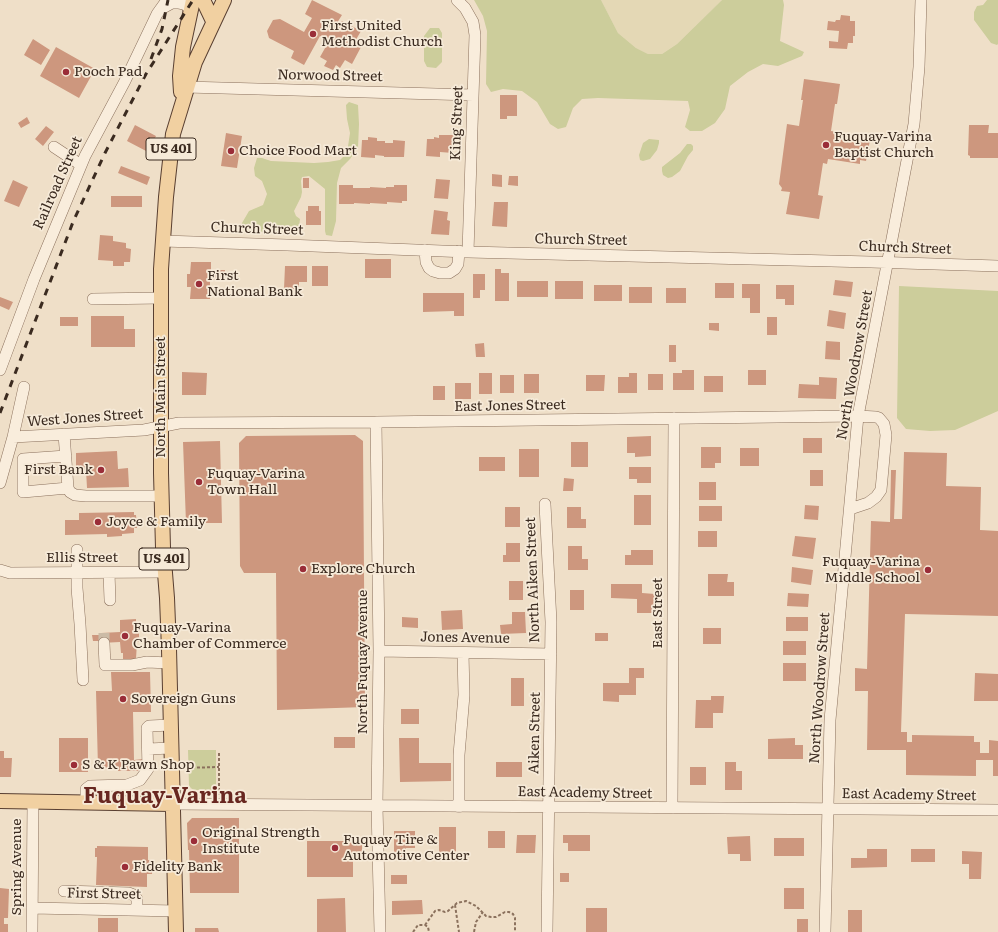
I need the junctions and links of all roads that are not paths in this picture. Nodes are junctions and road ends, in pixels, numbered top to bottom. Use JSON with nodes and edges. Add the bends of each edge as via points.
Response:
{"nodes":[{"id":1,"x":167,"y":0,"type":"edge"},
{"id":2,"x":203,"y":0,"type":"edge"},
{"id":3,"x":224,"y":0,"type":"edge"},
{"id":4,"x":457,"y":0,"type":"edge"},
{"id":5,"x":921,"y":0,"type":"edge"},
{"id":6,"x":191,"y":9,"type":"edge"},
{"id":7,"x":157,"y":14,"type":"junction"},
{"id":8,"x":213,"y":22,"type":"junction"},
{"id":9,"x":186,"y":87,"type":"junction"},
{"id":10,"x":473,"y":95,"type":"junction"},
{"id":11,"x":182,"y":102,"type":"junction"},
{"id":12,"x":54,"y":147,"type":"dead end"},
{"id":13,"x":81,"y":165,"type":"junction"},
{"id":14,"x":162,"y":242,"type":"junction"},
{"id":15,"x":425,"y":250,"type":"junction"},
{"id":16,"x":464,"y":252,"type":"junction"},
{"id":17,"x":888,"y":262,"type":"junction"},
{"id":18,"x":998,"y":266,"type":"edge"},
{"id":19,"x":161,"y":298,"type":"junction"},
{"id":20,"x":93,"y":299,"type":"dead end"},
{"id":21,"x":0,"y":370,"type":"edge"},
{"id":22,"x":24,"y":388,"type":"dead end"},
{"id":23,"x":858,"y":416,"type":"junction"},
{"id":24,"x":674,"y":418,"type":"junction"},
{"id":25,"x":376,"y":422,"type":"junction"},
{"id":26,"x":162,"y":426,"type":"junction"},
{"id":27,"x":64,"y":434,"type":"junction"},
{"id":28,"x":13,"y":437,"type":"junction"},
{"id":29,"x":66,"y":456,"type":"junction"},
{"id":30,"x":0,"y":483,"type":"edge"},
{"id":31,"x":68,"y":488,"type":"junction"},
{"id":32,"x":162,"y":496,"type":"junction"},
{"id":33,"x":545,"y":504,"type":"dead end"},
{"id":34,"x":850,"y":508,"type":"junction"},
{"id":35,"x":77,"y":550,"type":"dead end"},
{"id":36,"x":0,"y":570,"type":"edge"},
{"id":37,"x":165,"y":572,"type":"junction"},
{"id":38,"x":77,"y":573,"type":"junction"},
{"id":39,"x":109,"y":573,"type":"junction"},
{"id":40,"x":110,"y":600,"type":"dead end"},
{"id":41,"x":104,"y":643,"type":"tunnel mouth"},
{"id":42,"x":379,"y":651,"type":"junction"},
{"id":43,"x":463,"y":653,"type":"junction"},
{"id":44,"x":550,"y":654,"type":"junction"},
{"id":45,"x":169,"y":663,"type":"junction"},
{"id":46,"x":83,"y":680,"type":"dead end"},
{"id":47,"x":171,"y":725,"type":"junction"},
{"id":48,"x":171,"y":748,"type":"junction"},
{"id":49,"x":148,"y":749,"type":"junction"},
{"id":50,"x":0,"y":801,"type":"edge"},
{"id":51,"x":33,"y":802,"type":"junction"},
{"id":52,"x":86,"y":802,"type":"junction"},
{"id":53,"x":172,"y":804,"type":"junction"},
{"id":54,"x":377,"y":806,"type":"junction"},
{"id":55,"x":459,"y":806,"type":"junction"},
{"id":56,"x":549,"y":807,"type":"junction"},
{"id":57,"x":672,"y":808,"type":"junction"},
{"id":58,"x":827,"y":809,"type":"junction"},
{"id":59,"x":998,"y":810,"type":"edge"},
{"id":60,"x":64,"y":891,"type":"dead end"},
{"id":61,"x":32,"y":908,"type":"junction"},
{"id":62,"x":137,"y":910,"type":"junction"},
{"id":63,"x":176,"y":911,"type":"junction"},
{"id":64,"x":32,"y":932,"type":"edge"},
{"id":65,"x":176,"y":932,"type":"edge"},
{"id":66,"x":380,"y":932,"type":"edge"},
{"id":67,"x":547,"y":932,"type":"edge"},
{"id":68,"x":825,"y":932,"type":"edge"}],
"edges":[{"from":1,"to":7,"type":"street","name":"Railroad Street"},
{"from":2,"to":8,"type":"main road"},
{"from":3,"to":8,"type":"main road","name":"North Main Street","number":"US 401"},
{"from":4,"to":10,"type":"street","name":"King Street","via":[[473,22]]},
{"from":5,"to":17,"type":"street","name":"North Woodrow Street","via":[[914,124]]},
{"from":6,"to":7,"type":"street","via":[[184,4],[172,3]]},
{"from":6,"to":8,"type":"main road","via":[[192,24],[197,26]]},
{"from":6,"to":11,"type":"main road","via":[[180,76]]},
{"from":7,"to":13,"type":"street","name":"Railroad Street"},
{"from":8,"to":9,"type":"main road","name":"North Main Street","number":"US 401"},
{"from":9,"to":10,"type":"street","name":"Norwood Street"},
{"from":9,"to":11,"type":"main road","name":"North Main Street","number":"US 401"},
{"from":10,"to":16,"type":"street","name":"King Street"},
{"from":11,"to":14,"type":"main road","name":"North Main Street","number":"US 401","via":[[173,134]]},
{"from":12,"to":13,"type":"street"},
{"from":13,"to":21,"type":"street","name":"Railroad Street","via":[[34,278]]},
{"from":14,"to":15,"type":"street","name":"Church Street"},
{"from":14,"to":19,"type":"main road","name":"North Main Street","number":"US 401"},
{"from":15,"to":16,"type":"street","name":"Church Street"},
{"from":15,"to":16,"type":"street","name":"King Street","via":[[428,268],[440,273],[449,273],[455,269]]},
{"from":16,"to":17,"type":"street","name":"Church Street"},
{"from":17,"to":18,"type":"street","name":"Church Street"},
{"from":17,"to":23,"type":"street","name":"North Woodrow Street"},
{"from":19,"to":20,"type":"street"},
{"from":19,"to":26,"type":"main road","name":"North Main Street","number":"US 401"},
{"from":22,"to":28,"type":"street","name":"West Jones Street"},
{"from":23,"to":24,"type":"street","name":"East Jones Street"},
{"from":23,"to":34,"type":"street","name":"North Woodrow Street"},
{"from":23,"to":34,"type":"street","name":"East Jones Street","via":[[876,417],[884,424],[886,435],[883,476],[881,490],[876,497],[868,503]]},
{"from":24,"to":25,"type":"street","name":"East Jones Street"},
{"from":24,"to":57,"type":"street","name":"East Street"},
{"from":25,"to":26,"type":"street","name":"East Jones Street","via":[[178,423]]},
{"from":25,"to":42,"type":"street","name":"North Fuquay Avenue"},
{"from":26,"to":27,"type":"street","name":"West Jones Street","via":[[144,430]]},
{"from":26,"to":32,"type":"main road","name":"North Main Street","number":"US 401"},
{"from":27,"to":28,"type":"street","name":"West Jones Street"},
{"from":27,"to":29,"type":"street"},
{"from":28,"to":30,"type":"street"},
{"from":29,"to":31,"type":"street"},
{"from":29,"to":31,"type":"street","via":[[23,459],[23,492]]},
{"from":31,"to":32,"type":"street","via":[[75,495],[86,496]]},
{"from":32,"to":37,"type":"main road","name":"North Main Street","number":"US 401"},
{"from":33,"to":44,"type":"street","name":"North Aiken Street","via":[[551,622]]},
{"from":34,"to":58,"type":"street","name":"North Woodrow Street","via":[[830,720]]},
{"from":35,"to":38,"type":"street"},
{"from":36,"to":38,"type":"street","name":"Ellis Street","via":[[10,573]]},
{"from":37,"to":39,"type":"street","name":"Ellis Street"},
{"from":37,"to":45,"type":"main road","name":"North Main Street","number":"US 401"},
{"from":38,"to":39,"type":"street","name":"Ellis Street"},
{"from":38,"to":46,"type":"street"},
{"from":39,"to":40,"type":"street"},
{"from":41,"to":45,"type":"street","via":[[105,665]]},
{"from":42,"to":43,"type":"street","name":"Jones Avenue"},
{"from":42,"to":54,"type":"street","name":"North Fuquay Avenue"},
{"from":43,"to":44,"type":"street","name":"Jones Avenue"},
{"from":43,"to":55,"type":"street","via":[[464,695],[458,755]]},
{"from":44,"to":56,"type":"street","name":"Aiken Street"},
{"from":45,"to":47,"type":"main road","name":"North Main Street","number":"US 401"},
{"from":47,"to":48,"type":"main road","name":"North Main Street","number":"US 401"},
{"from":47,"to":49,"type":"street","via":[[147,728]]},
{"from":48,"to":49,"type":"street"},
{"from":48,"to":53,"type":"main road","name":"North Main Street","number":"US 401"},
{"from":49,"to":52,"type":"street","via":[[148,769],[140,780],[127,785],[90,786],[86,789]]},
{"from":50,"to":51,"type":"main road"},
{"from":51,"to":52,"type":"main road"},
{"from":51,"to":61,"type":"street","name":"Spring Avenue"},
{"from":52,"to":53,"type":"main road"},
{"from":53,"to":54,"type":"street","name":"East Academy Street"},
{"from":53,"to":63,"type":"main road","number":"US 401"},
{"from":54,"to":55,"type":"street","name":"East Academy Street"},
{"from":54,"to":66,"type":"street","name":"North Fuquay Avenue"},
{"from":55,"to":56,"type":"street","name":"East Academy Street"},
{"from":56,"to":57,"type":"street","name":"East Academy Street"},
{"from":56,"to":67,"type":"street","name":"Aiken Street"},
{"from":57,"to":58,"type":"street","name":"East Academy Street"},
{"from":58,"to":59,"type":"street","name":"East Academy Street"},
{"from":58,"to":68,"type":"street","name":"North Woodrow Street"},
{"from":60,"to":62,"type":"street","via":[[129,893],[137,899]]},
{"from":61,"to":62,"type":"street","name":"First Street"},
{"from":61,"to":64,"type":"street","name":"Spring Avenue"},
{"from":62,"to":63,"type":"street","name":"First Street"},
{"from":63,"to":65,"type":"main road","number":"US 401"}]}
